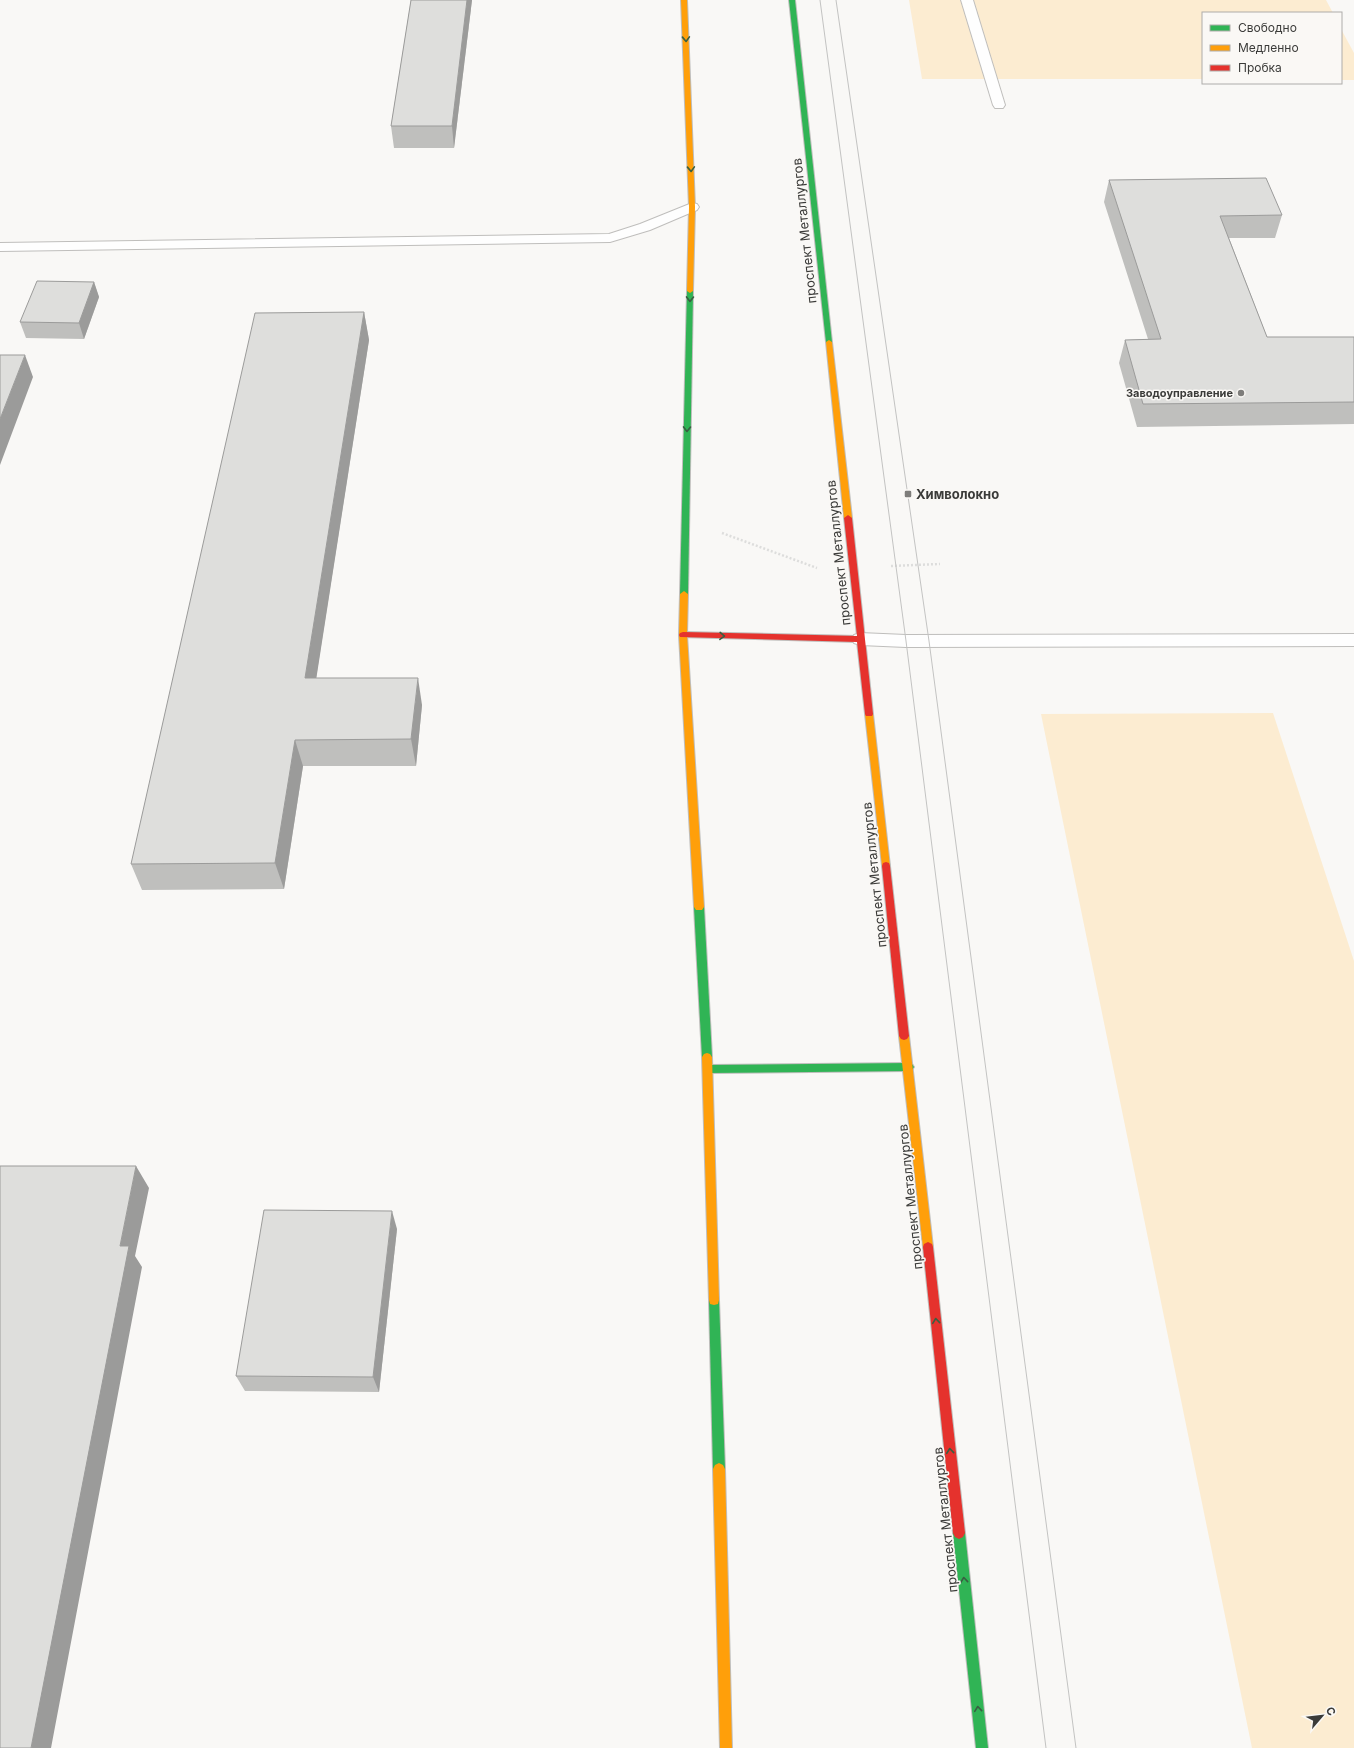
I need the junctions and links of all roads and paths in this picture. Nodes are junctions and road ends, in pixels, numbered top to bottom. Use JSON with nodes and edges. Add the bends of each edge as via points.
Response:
{"nodes":[{"id":1,"x":684,"y":0,"type":"edge"},
{"id":2,"x":792,"y":0,"type":"edge"},
{"id":3,"x":967,"y":0,"type":"edge"},
{"id":4,"x":999,"y":105,"type":"dead end"},
{"id":5,"x":692,"y":207,"type":"junction"},
{"id":6,"x":0,"y":247,"type":"edge"},
{"id":7,"x":721,"y":533,"type":"dead end"},
{"id":8,"x":940,"y":564,"type":"dead end"},
{"id":9,"x":886,"y":566,"type":"dead end"},
{"id":10,"x":817,"y":568,"type":"dead end"},
{"id":11,"x":683,"y":635,"type":"junction"},
{"id":12,"x":860,"y":639,"type":"junction"},
{"id":13,"x":1354,"y":640,"type":"edge"},
{"id":14,"x":909,"y":1067,"type":"junction"},
{"id":15,"x":708,"y":1069,"type":"junction"},
{"id":16,"x":726,"y":1748,"type":"edge"},
{"id":17,"x":982,"y":1748,"type":"edge"}],
"edges":[{"from":1,"to":5,"type":"street","one_way":true},
{"from":2,"to":12,"type":"street","name":"проспект Металлургов"},
{"from":3,"to":4,"type":"lane"},
{"from":5,"to":6,"type":"lane","via":[[645,227],[610,238]]},
{"from":5,"to":11,"type":"street","one_way":true},
{"from":7,"to":10,"type":"path"},
{"from":8,"to":9,"type":"path"},
{"from":11,"to":12,"type":"street","one_way":true},
{"from":11,"to":15,"type":"street"},
{"from":12,"to":13,"type":"lane"},
{"from":12,"to":14,"type":"street","name":"проспект Металлургов"},
{"from":14,"to":15,"type":"street"},
{"from":17,"to":14,"type":"street","name":"проспект Металлургов","one_way":true},
{"from":15,"to":16,"type":"street"}]}
